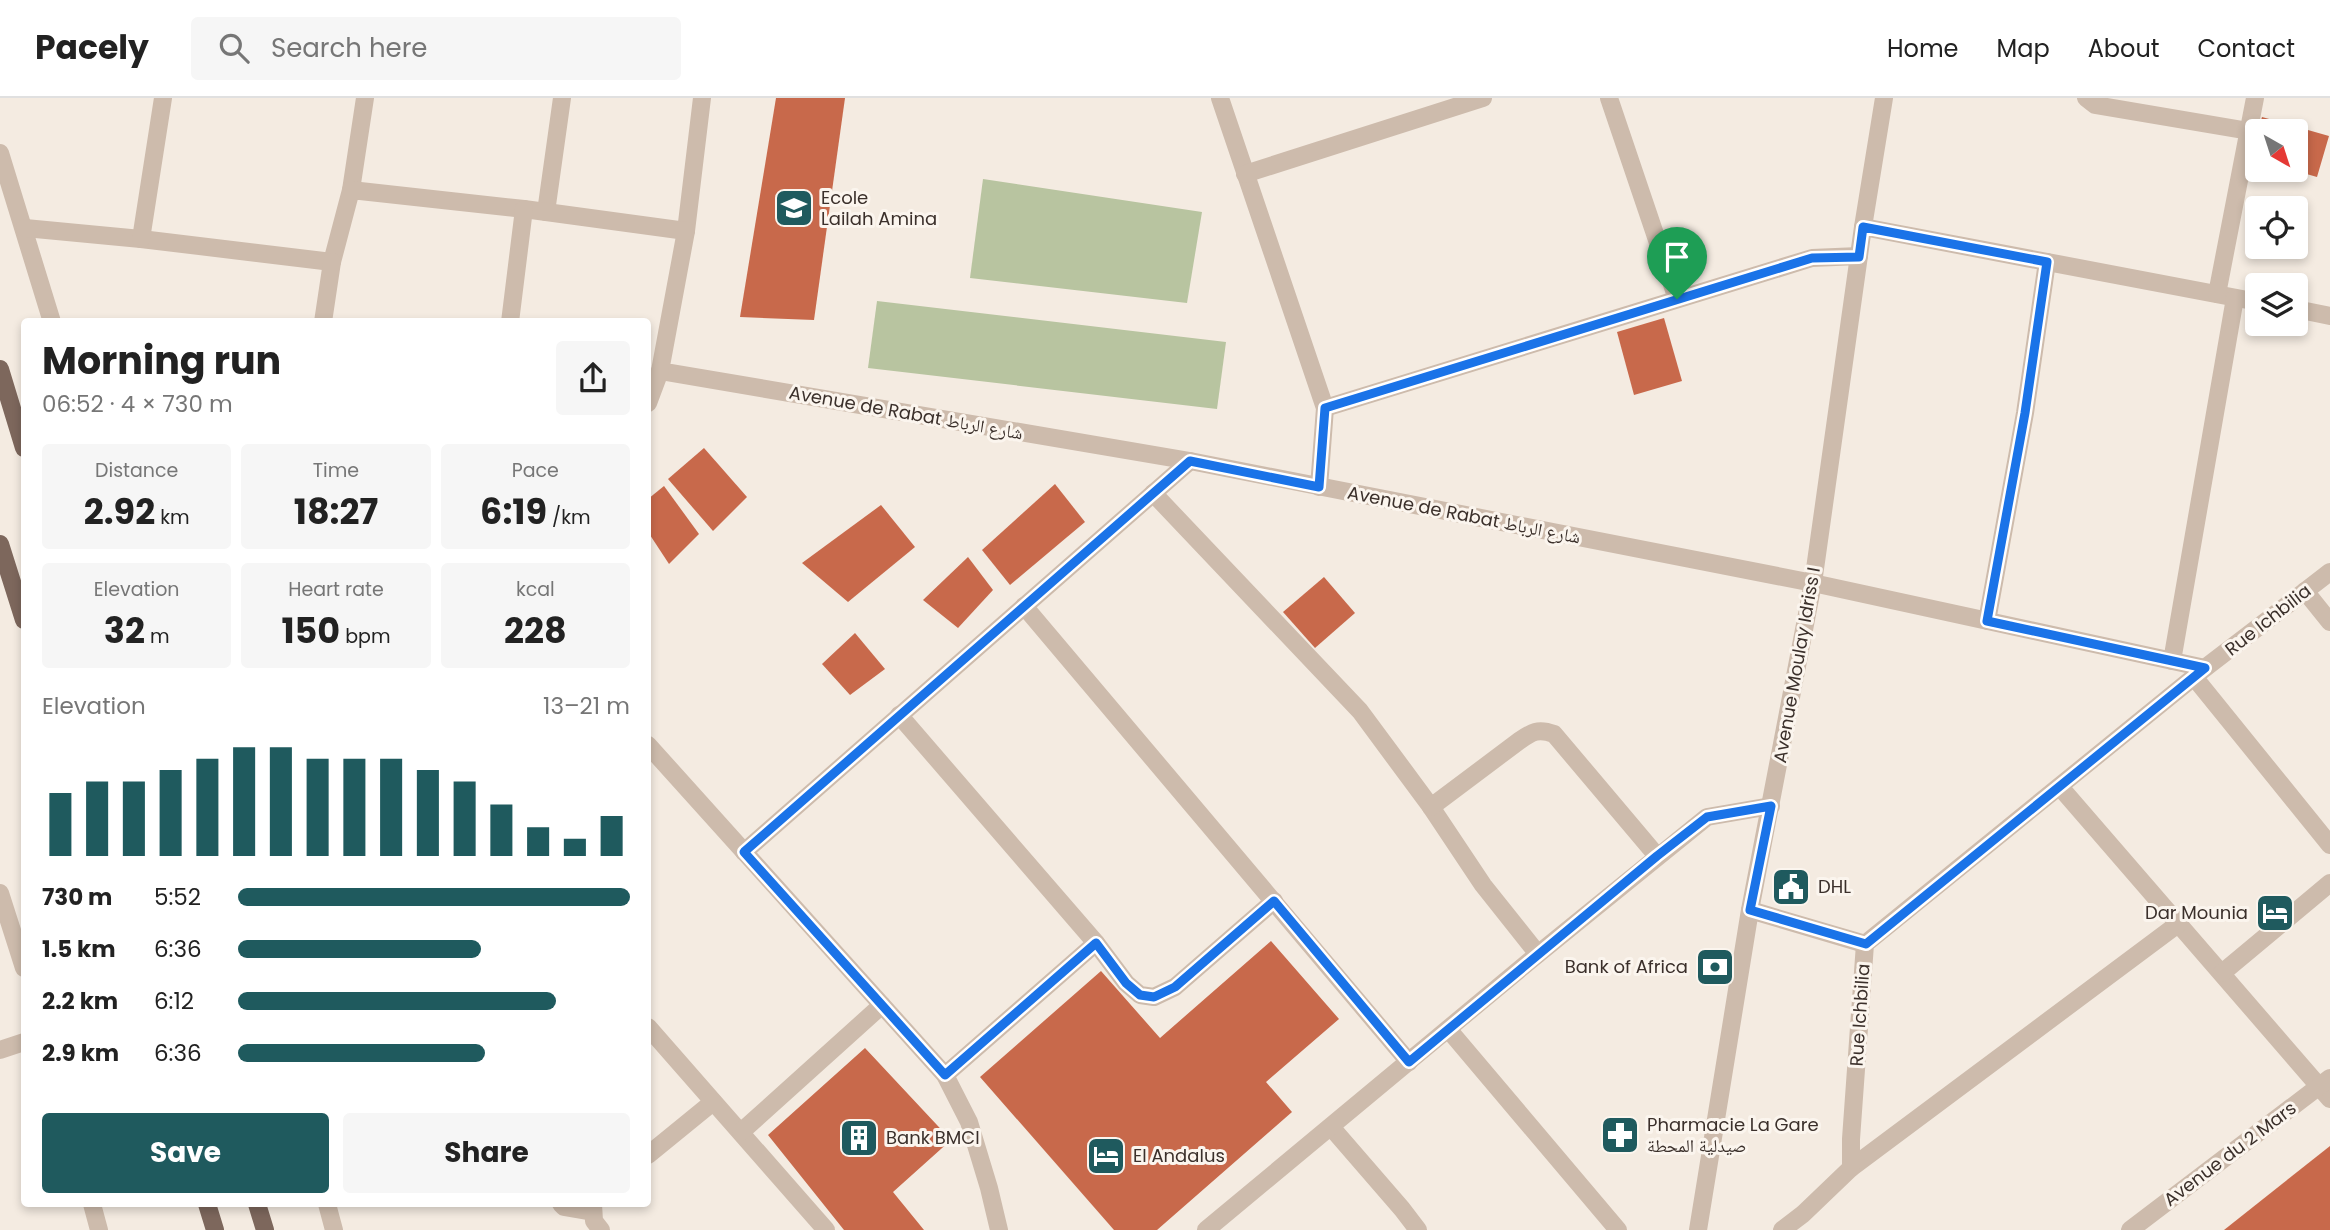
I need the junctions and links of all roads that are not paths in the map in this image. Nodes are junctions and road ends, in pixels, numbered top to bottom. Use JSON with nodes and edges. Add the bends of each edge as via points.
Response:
{"nodes":[{"id":1,"x":163,"y":98,"type":"edge"},
{"id":2,"x":365,"y":98,"type":"edge"},
{"id":3,"x":562,"y":98,"type":"edge"},
{"id":4,"x":702,"y":98,"type":"edge"},
{"id":5,"x":1220,"y":98,"type":"edge"},
{"id":6,"x":1483,"y":98,"type":"edge"},
{"id":7,"x":1609,"y":98,"type":"edge"},
{"id":8,"x":1884,"y":98,"type":"edge"},
{"id":9,"x":2086,"y":98,"type":"edge"},
{"id":10,"x":2255,"y":98,"type":"edge"},
{"id":11,"x":2251,"y":119,"type":"edge"},
{"id":12,"x":2245,"y":130,"type":"edge"},
{"id":13,"x":2245,"y":151,"type":"edge"},
{"id":14,"x":0,"y":153,"type":"edge"},
{"id":15,"x":1245,"y":174,"type":"junction"},
{"id":16,"x":351,"y":190,"type":"junction"},
{"id":17,"x":524,"y":209,"type":"junction"},
{"id":18,"x":547,"y":212,"type":"junction"},
{"id":19,"x":1863,"y":227,"type":"junction"},
{"id":20,"x":25,"y":228,"type":"junction"},
{"id":21,"x":686,"y":231,"type":"junction"},
{"id":22,"x":141,"y":239,"type":"junction"},
{"id":23,"x":1859,"y":257,"type":"junction"},
{"id":24,"x":332,"y":262,"type":"junction"},
{"id":25,"x":2047,"y":262,"type":"junction"},
{"id":26,"x":2217,"y":294,"type":"junction"},
{"id":27,"x":2235,"y":298,"type":"junction"},
{"id":28,"x":1677,"y":299,"type":"junction"},
{"id":29,"x":2245,"y":300,"type":"edge"},
{"id":30,"x":2308,"y":311,"type":"edge"},
{"id":31,"x":2330,"y":316,"type":"edge"},
{"id":32,"x":51,"y":318,"type":"edge"},
{"id":33,"x":324,"y":318,"type":"edge"},
{"id":34,"x":510,"y":318,"type":"edge"},
{"id":35,"x":0,"y":369,"type":"edge"},
{"id":36,"x":660,"y":371,"type":"junction"},
{"id":37,"x":651,"y":395,"type":"edge"},
{"id":38,"x":1325,"y":408,"type":"junction"},
{"id":39,"x":21,"y":438,"type":"edge"},
{"id":40,"x":1190,"y":461,"type":"junction"},
{"id":41,"x":1319,"y":487,"type":"junction"},
{"id":42,"x":1153,"y":493,"type":"junction"},
{"id":43,"x":0,"y":544,"type":"edge"},
{"id":44,"x":2330,"y":572,"type":"edge"},
{"id":45,"x":1813,"y":583,"type":"junction"},
{"id":46,"x":2305,"y":592,"type":"junction"},
{"id":47,"x":1024,"y":606,"type":"junction"},
{"id":48,"x":21,"y":610,"type":"edge"},
{"id":49,"x":1987,"y":621,"type":"junction"},
{"id":50,"x":2330,"y":622,"type":"edge"},
{"id":51,"x":2172,"y":661,"type":"junction"},
{"id":52,"x":2199,"y":673,"type":"junction"},
{"id":53,"x":899,"y":715,"type":"junction"},
{"id":54,"x":651,"y":748,"type":"edge"},
{"id":55,"x":2060,"y":787,"type":"junction"},
{"id":56,"x":1771,"y":806,"type":"junction"},
{"id":57,"x":1431,"y":807,"type":"junction"},
{"id":58,"x":2330,"y":845,"type":"edge"},
{"id":59,"x":744,"y":852,"type":"junction"},
{"id":60,"x":1657,"y":856,"type":"junction"},
{"id":61,"x":2330,"y":883,"type":"edge"},
{"id":62,"x":0,"y":893,"type":"edge"},
{"id":63,"x":1274,"y":901,"type":"junction"},
{"id":64,"x":1750,"y":910,"type":"junction"},
{"id":65,"x":2178,"y":923,"type":"junction"},
{"id":66,"x":1096,"y":943,"type":"junction"},
{"id":67,"x":1866,"y":944,"type":"junction"},
{"id":68,"x":1538,"y":954,"type":"junction"},
{"id":69,"x":21,"y":959,"type":"edge"},
{"id":70,"x":2222,"y":973,"type":"junction"},
{"id":71,"x":882,"y":1005,"type":"junction"},
{"id":72,"x":1448,"y":1029,"type":"junction"},
{"id":73,"x":651,"y":1030,"type":"edge"},
{"id":74,"x":21,"y":1043,"type":"edge"},
{"id":75,"x":0,"y":1051,"type":"edge"},
{"id":76,"x":1409,"y":1062,"type":"junction"},
{"id":77,"x":945,"y":1075,"type":"junction"},
{"id":78,"x":2326,"y":1088,"type":"edge"},
{"id":79,"x":713,"y":1102,"type":"junction"},
{"id":80,"x":1331,"y":1126,"type":"junction"},
{"id":81,"x":741,"y":1132,"type":"junction"},
{"id":82,"x":651,"y":1153,"type":"edge"},
{"id":83,"x":1851,"y":1168,"type":"junction"},
{"id":84,"x":93,"y":1207,"type":"edge"},
{"id":85,"x":208,"y":1207,"type":"edge"},
{"id":86,"x":258,"y":1207,"type":"edge"},
{"id":87,"x":328,"y":1207,"type":"edge"},
{"id":88,"x":564,"y":1207,"type":"edge"},
{"id":89,"x":593,"y":1208,"type":"edge"},
{"id":90,"x":99,"y":1230,"type":"edge"},
{"id":91,"x":215,"y":1230,"type":"edge"},
{"id":92,"x":265,"y":1230,"type":"edge"},
{"id":93,"x":334,"y":1230,"type":"edge"},
{"id":94,"x":601,"y":1230,"type":"edge"},
{"id":95,"x":826,"y":1230,"type":"edge"},
{"id":96,"x":999,"y":1230,"type":"edge"},
{"id":97,"x":1206,"y":1230,"type":"edge"},
{"id":98,"x":1418,"y":1230,"type":"edge"},
{"id":99,"x":1618,"y":1230,"type":"edge"},
{"id":100,"x":1698,"y":1230,"type":"edge"},
{"id":101,"x":1782,"y":1230,"type":"edge"},
{"id":102,"x":2130,"y":1230,"type":"edge"}],
"edges":[{"from":1,"to":22,"type":"street"},
{"from":2,"to":16,"type":"street"},
{"from":3,"to":18,"type":"street"},
{"from":4,"to":21,"type":"street"},
{"from":5,"to":15,"type":"street"},
{"from":6,"to":15,"type":"street"},
{"from":7,"to":28,"type":"street"},
{"from":8,"to":19,"type":"street","name":"Avenue Moulay Idriss I"},
{"from":9,"to":12,"type":"street","via":[[2095,104]]},
{"from":10,"to":11,"type":"street"},
{"from":13,"to":26,"type":"street"},
{"from":14,"to":20,"type":"street"},
{"from":15,"to":38,"type":"street"},
{"from":16,"to":17,"type":"street"},
{"from":16,"to":24,"type":"street"},
{"from":17,"to":18,"type":"street"},
{"from":17,"to":34,"type":"street"},
{"from":18,"to":21,"type":"street"},
{"from":19,"to":23,"type":"street","name":"Avenue Moulay Idriss I"},
{"from":19,"to":25,"type":"street"},
{"from":20,"to":22,"type":"street"},
{"from":20,"to":32,"type":"street"},
{"from":21,"to":36,"type":"street"},
{"from":22,"to":24,"type":"street"},
{"from":23,"to":28,"type":"street","via":[[1812,258]]},
{"from":23,"to":45,"type":"street","name":"Avenue Moulay Idriss I"},
{"from":24,"to":33,"type":"street"},
{"from":25,"to":26,"type":"street"},
{"from":25,"to":49,"type":"street"},
{"from":26,"to":27,"type":"street"},
{"from":27,"to":29,"type":"street"},
{"from":27,"to":51,"type":"street"},
{"from":28,"to":38,"type":"street"},
{"from":30,"to":31,"type":"street"},
{"from":35,"to":39,"type":"main road"},
{"from":36,"to":37,"type":"street"},
{"from":36,"to":40,"type":"street","name":"Avenue de Rabat شارع الرباط"},
{"from":38,"to":41,"type":"street"},
{"from":40,"to":41,"type":"street","name":"Avenue de Rabat شارع الرباط"},
{"from":40,"to":42,"type":"street"},
{"from":41,"to":45,"type":"street","name":"Avenue de Rabat شارع الرباط"},
{"from":42,"to":47,"type":"street"},
{"from":42,"to":57,"type":"street","via":[[1360,711]]},
{"from":43,"to":48,"type":"main road"},
{"from":44,"to":46,"type":"street","name":"Rue Ichbilia"},
{"from":45,"to":49,"type":"street","name":"Avenue de Rabat شارع الرباط"},
{"from":45,"to":56,"type":"street","name":"Avenue Moulay Idriss I"},
{"from":46,"to":50,"type":"street"},
{"from":46,"to":52,"type":"street","name":"Rue Ichbilia"},
{"from":47,"to":53,"type":"street"},
{"from":47,"to":63,"type":"street"},
{"from":49,"to":51,"type":"street","name":"Avenue de Rabat شارع الرباط"},
{"from":51,"to":52,"type":"street","name":"Avenue de Rabat شارع الرباط"},
{"from":52,"to":55,"type":"street","name":"Rue Ichbilia"},
{"from":52,"to":58,"type":"street"},
{"from":53,"to":59,"type":"street"},
{"from":53,"to":66,"type":"street"},
{"from":54,"to":59,"type":"street"},
{"from":55,"to":65,"type":"street"},
{"from":55,"to":67,"type":"street","name":"Rue Ichbilia"},
{"from":56,"to":60,"type":"street","via":[[1707,817]]},
{"from":56,"to":64,"type":"street","name":"Avenue Moulay Idriss I"},
{"from":57,"to":60,"type":"street","via":[[1541,729],[1554,734]]},
{"from":57,"to":68,"type":"street","via":[[1483,886]]},
{"from":59,"to":71,"type":"street"},
{"from":60,"to":68,"type":"street"},
{"from":61,"to":70,"type":"street"},
{"from":62,"to":69,"type":"street"},
{"from":63,"to":66,"type":"street","via":[[1175,987],[1154,997],[1140,995],[1126,983]]},
{"from":63,"to":76,"type":"street"},
{"from":64,"to":67,"type":"street"},
{"from":64,"to":100,"type":"street","name":"Avenue Moulay Idriss I"},
{"from":65,"to":70,"type":"street"},
{"from":65,"to":83,"type":"street"},
{"from":66,"to":77,"type":"street"},
{"from":67,"to":83,"type":"street","name":"Rue Ichbilia"},
{"from":68,"to":72,"type":"street"},
{"from":70,"to":78,"type":"street"},
{"from":71,"to":77,"type":"street"},
{"from":71,"to":81,"type":"street"},
{"from":72,"to":76,"type":"street"},
{"from":72,"to":99,"type":"street"},
{"from":73,"to":79,"type":"street"},
{"from":74,"to":75,"type":"street"},
{"from":76,"to":80,"type":"street"},
{"from":77,"to":96,"type":"street","via":[[969,1122]]},
{"from":78,"to":102,"type":"street","name":"Avenue du 2 Mars"},
{"from":79,"to":81,"type":"street"},
{"from":79,"to":82,"type":"street"},
{"from":80,"to":97,"type":"street"},
{"from":80,"to":98,"type":"street"},
{"from":81,"to":95,"type":"street"},
{"from":83,"to":101,"type":"street"},
{"from":84,"to":90,"type":"street"},
{"from":85,"to":91,"type":"main road"},
{"from":86,"to":92,"type":"main road"},
{"from":87,"to":93,"type":"street"},
{"from":88,"to":89,"type":"street"},
{"from":89,"to":94,"type":"street","via":[[594,1221]]}]}
